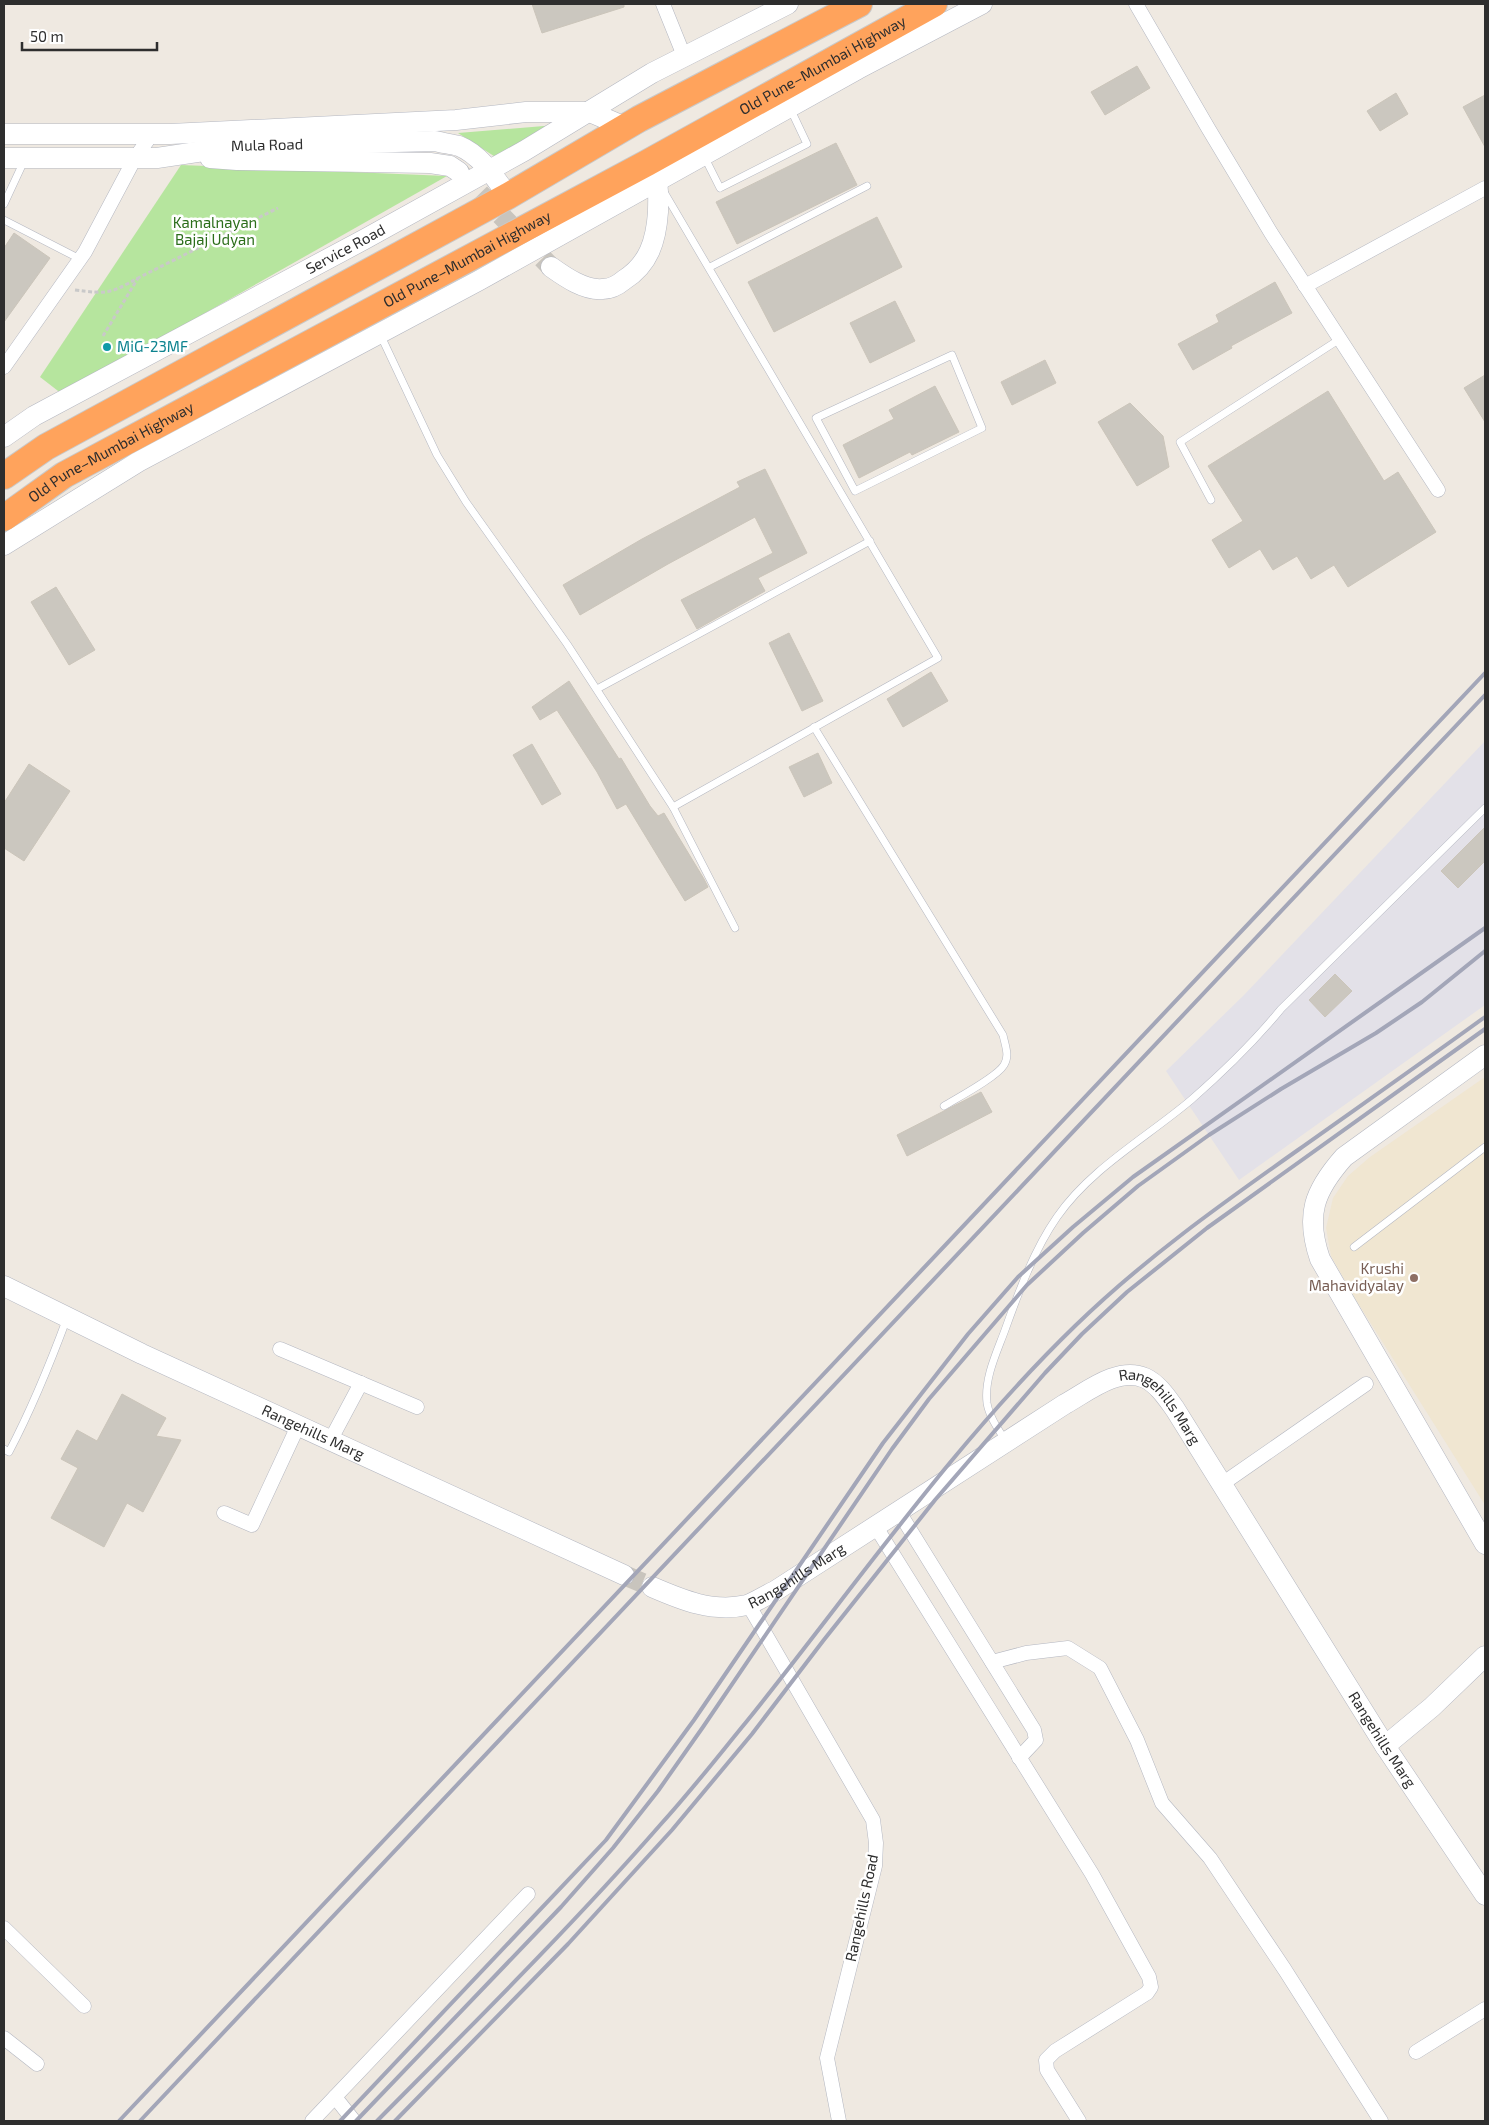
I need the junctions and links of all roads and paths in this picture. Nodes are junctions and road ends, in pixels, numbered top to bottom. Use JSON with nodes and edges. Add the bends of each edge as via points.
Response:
{"nodes":[{"id":1,"x":663,"y":4,"type":"edge"},
{"id":2,"x":788,"y":4,"type":"edge"},
{"id":3,"x":859,"y":4,"type":"edge"},
{"id":4,"x":934,"y":4,"type":"edge"},
{"id":5,"x":982,"y":4,"type":"edge"},
{"id":6,"x":1136,"y":4,"type":"edge"},
{"id":7,"x":684,"y":56,"type":"junction"},
{"id":8,"x":790,"y":107,"type":"junction"},
{"id":9,"x":590,"y":112,"type":"junction"},
{"id":10,"x":625,"y":128,"type":"junction"},
{"id":11,"x":4,"y":134,"type":"edge"},
{"id":12,"x":152,"y":134,"type":"junction"},
{"id":13,"x":180,"y":155,"type":"junction"},
{"id":14,"x":704,"y":155,"type":"junction"},
{"id":15,"x":4,"y":158,"type":"edge"},
{"id":16,"x":25,"y":158,"type":"junction"},
{"id":17,"x":135,"y":158,"type":"junction"},
{"id":18,"x":489,"y":169,"type":"junction"},
{"id":19,"x":459,"y":172,"type":"tunnel mouth"},
{"id":20,"x":652,"y":172,"type":"junction"},
{"id":21,"x":868,"y":186,"type":"dead end"},
{"id":22,"x":1485,"y":188,"type":"edge"},
{"id":23,"x":508,"y":196,"type":"junction"},
{"id":24,"x":4,"y":204,"type":"edge"},
{"id":25,"x":278,"y":208,"type":"dead end"},
{"id":26,"x":4,"y":220,"type":"edge"},
{"id":27,"x":80,"y":259,"type":"junction"},
{"id":28,"x":551,"y":267,"type":"tunnel mouth"},
{"id":29,"x":710,"y":267,"type":"junction"},
{"id":30,"x":138,"y":278,"type":"junction"},
{"id":31,"x":1305,"y":286,"type":"junction"},
{"id":32,"x":60,"y":288,"type":"junction"},
{"id":33,"x":380,"y":334,"type":"junction"},
{"id":34,"x":104,"y":336,"type":"dead end"},
{"id":35,"x":1340,"y":339,"type":"junction"},
{"id":36,"x":4,"y":367,"type":"edge"},
{"id":37,"x":4,"y":437,"type":"edge"},
{"id":38,"x":4,"y":476,"type":"edge"},
{"id":39,"x":1438,"y":490,"type":"dead end"},
{"id":40,"x":854,"y":492,"type":"junction"},
{"id":41,"x":844,"y":496,"type":"junction"},
{"id":42,"x":1211,"y":500,"type":"dead end"},
{"id":43,"x":4,"y":518,"type":"edge"},
{"id":44,"x":870,"y":541,"type":"junction"},
{"id":45,"x":4,"y":545,"type":"edge"},
{"id":46,"x":597,"y":689,"type":"junction"},
{"id":47,"x":814,"y":727,"type":"junction"},
{"id":48,"x":673,"y":808,"type":"junction"},
{"id":49,"x":1485,"y":808,"type":"edge"},
{"id":50,"x":735,"y":928,"type":"dead end"},
{"id":51,"x":1485,"y":1056,"type":"edge"},
{"id":52,"x":944,"y":1106,"type":"dead end"},
{"id":53,"x":1485,"y":1147,"type":"edge"},
{"id":54,"x":1354,"y":1247,"type":"dead end"},
{"id":55,"x":4,"y":1286,"type":"edge"},
{"id":56,"x":67,"y":1317,"type":"junction"},
{"id":57,"x":280,"y":1349,"type":"dead end"},
{"id":58,"x":361,"y":1383,"type":"junction"},
{"id":59,"x":1366,"y":1384,"type":"dead end"},
{"id":60,"x":416,"y":1407,"type":"dead end"},
{"id":61,"x":298,"y":1426,"type":"junction"},
{"id":62,"x":330,"y":1441,"type":"junction"},
{"id":63,"x":1006,"y":1442,"type":"junction"},
{"id":64,"x":4,"y":1449,"type":"edge"},
{"id":65,"x":1222,"y":1484,"type":"junction"},
{"id":66,"x":898,"y":1512,"type":"junction"},
{"id":67,"x":224,"y":1513,"type":"dead end"},
{"id":68,"x":876,"y":1527,"type":"junction"},
{"id":69,"x":1485,"y":1544,"type":"edge"},
{"id":70,"x":624,"y":1575,"type":"tunnel mouth"},
{"id":71,"x":652,"y":1587,"type":"tunnel mouth"},
{"id":72,"x":748,"y":1604,"type":"junction"},
{"id":73,"x":1485,"y":1656,"type":"edge"},
{"id":74,"x":992,"y":1662,"type":"junction"},
{"id":75,"x":1385,"y":1746,"type":"junction"},
{"id":76,"x":1020,"y":1758,"type":"junction"},
{"id":77,"x":528,"y":1894,"type":"dead end"},
{"id":78,"x":1485,"y":1894,"type":"edge"},
{"id":79,"x":4,"y":1928,"type":"edge"},
{"id":80,"x":84,"y":2006,"type":"dead end"},
{"id":81,"x":1485,"y":2009,"type":"edge"},
{"id":82,"x":4,"y":2038,"type":"edge"},
{"id":83,"x":1416,"y":2052,"type":"dead end"},
{"id":84,"x":37,"y":2064,"type":"dead end"},
{"id":85,"x":335,"y":2097,"type":"junction"},
{"id":86,"x":312,"y":2121,"type":"edge"},
{"id":87,"x":354,"y":2121,"type":"edge"},
{"id":88,"x":839,"y":2121,"type":"edge"},
{"id":89,"x":1079,"y":2121,"type":"edge"},
{"id":90,"x":1381,"y":2121,"type":"edge"}],
"edges":[{"from":1,"to":7,"type":"street"},
{"from":2,"to":7,"type":"main road","name":"Service Road"},
{"from":3,"to":10,"type":"highway"},
{"from":4,"to":20,"type":"highway","name":"Old Pune–Mumbai Highway"},
{"from":5,"to":8,"type":"main road"},
{"from":6,"to":31,"type":"street"},
{"from":7,"to":9,"type":"main road","name":"Service Road"},
{"from":8,"to":14,"type":"main road"},
{"from":8,"to":14,"type":"lane","via":[[807,144],[720,188]]},
{"from":9,"to":10,"type":"main road"},
{"from":9,"to":12,"type":"main road","via":[[526,112],[456,120]]},
{"from":9,"to":18,"type":"main road","name":"Service Road"},
{"from":10,"to":23,"type":"highway"},
{"from":11,"to":12,"type":"main road"},
{"from":12,"to":17,"type":"street"},
{"from":13,"to":17,"type":"main road","name":"Mula Road"},
{"from":13,"to":18,"type":"main road","name":"Mula Road","via":[[237,146],[435,141],[459,147]]},
{"from":13,"to":19,"type":"main road","via":[[236,160],[430,163],[450,166]]},
{"from":14,"to":20,"type":"main road"},
{"from":15,"to":16,"type":"main road","name":"Mula Road"},
{"from":16,"to":17,"type":"main road","name":"Mula Road"},
{"from":16,"to":24,"type":"lane"},
{"from":17,"to":27,"type":"street"},
{"from":18,"to":23,"type":"main road","name":"Mula Road"},
{"from":18,"to":37,"type":"main road","name":"Service Road","via":[[366,239],[34,416]]},
{"from":20,"to":28,"type":"main road","via":[[657,225],[652,250],[644,264],[615,286],[602,290],[584,286]]},
{"from":20,"to":29,"type":"lane"},
{"from":20,"to":33,"type":"main road","via":[[478,282]]},
{"from":20,"to":43,"type":"highway","name":"Old Pune–Mumbai Highway","via":[[64,476]]},
{"from":21,"to":29,"type":"lane"},
{"from":22,"to":31,"type":"street"},
{"from":23,"to":38,"type":"highway","via":[[46,447]]},
{"from":25,"to":30,"type":"path"},
{"from":26,"to":27,"type":"lane"},
{"from":27,"to":32,"type":"street"},
{"from":29,"to":41,"type":"lane"},
{"from":30,"to":32,"type":"path","via":[[116,291],[103,294]]},
{"from":30,"to":34,"type":"path"},
{"from":31,"to":35,"type":"street"},
{"from":32,"to":36,"type":"street"},
{"from":33,"to":45,"type":"main road","via":[[138,462]]},
{"from":33,"to":46,"type":"lane","via":[[437,455],[466,502]]},
{"from":35,"to":39,"type":"street"},
{"from":35,"to":42,"type":"lane","via":[[1180,442]]},
{"from":40,"to":40,"type":"lane","via":[[982,428],[952,355],[816,418]]},
{"from":40,"to":41,"type":"lane"},
{"from":41,"to":44,"type":"lane"},
{"from":44,"to":46,"type":"lane"},
{"from":44,"to":47,"type":"lane","via":[[938,658]]},
{"from":46,"to":48,"type":"lane"},
{"from":47,"to":48,"type":"lane"},
{"from":47,"to":52,"type":"lane","via":[[1003,1035],[1007,1052],[1004,1066]]},
{"from":48,"to":50,"type":"lane"},
{"from":49,"to":63,"type":"lane","via":[[1281,1009],[1258,1037],[1191,1100],[1083,1186],[1058,1216],[1036,1254],[990,1372],[987,1402],[993,1421]]},
{"from":51,"to":69,"type":"main road","via":[[1344,1157],[1328,1176],[1318,1196],[1312,1216],[1312,1237],[1320,1258]]},
{"from":53,"to":54,"type":"lane"},
{"from":55,"to":56,"type":"main road","name":"Rangehills Marg"},
{"from":56,"to":61,"type":"main road","name":"Rangehills Marg"},
{"from":56,"to":64,"type":"lane","via":[[21,1430],[9,1452]]},
{"from":57,"to":58,"type":"street"},
{"from":58,"to":60,"type":"street"},
{"from":58,"to":62,"type":"street"},
{"from":59,"to":65,"type":"street"},
{"from":61,"to":62,"type":"main road","name":"Rangehills Marg"},
{"from":61,"to":67,"type":"street","via":[[252,1525]]},
{"from":62,"to":70,"type":"main road","name":"Rangehills Marg"},
{"from":63,"to":65,"type":"main road","name":"Rangehills Marg","via":[[1108,1380],[1136,1376],[1145,1378],[1162,1392]]},
{"from":63,"to":66,"type":"main road","name":"Rangehills Marg"},
{"from":65,"to":75,"type":"main road","name":"Rangehills Marg"},
{"from":66,"to":68,"type":"main road","name":"Rangehills Marg"},
{"from":66,"to":74,"type":"street"},
{"from":68,"to":72,"type":"main road","name":"Rangehills Marg","via":[[775,1591]]},
{"from":68,"to":76,"type":"street"},
{"from":71,"to":72,"type":"main road","name":"Rangehills Marg","via":[[686,1602],[719,1608]]},
{"from":72,"to":88,"type":"street","name":"Rangehills Road","via":[[873,1820],[875,1866],[827,2058]]},
{"from":73,"to":75,"type":"main road"},
{"from":74,"to":76,"type":"street","via":[[1036,1736]]},
{"from":74,"to":90,"type":"street","via":[[1026,1653],[1068,1648],[1100,1668],[1137,1740],[1162,1803],[1210,1858]]},
{"from":75,"to":78,"type":"main road","name":"Rangehills Marg"},
{"from":76,"to":89,"type":"street","via":[[1092,1874],[1151,1987],[1147,1993],[1055,2050],[1046,2060],[1047,2070]]},
{"from":77,"to":85,"type":"street"},
{"from":79,"to":80,"type":"street"},
{"from":81,"to":83,"type":"street"},
{"from":82,"to":84,"type":"street"},
{"from":85,"to":86,"type":"street"},
{"from":85,"to":87,"type":"street"}]}
